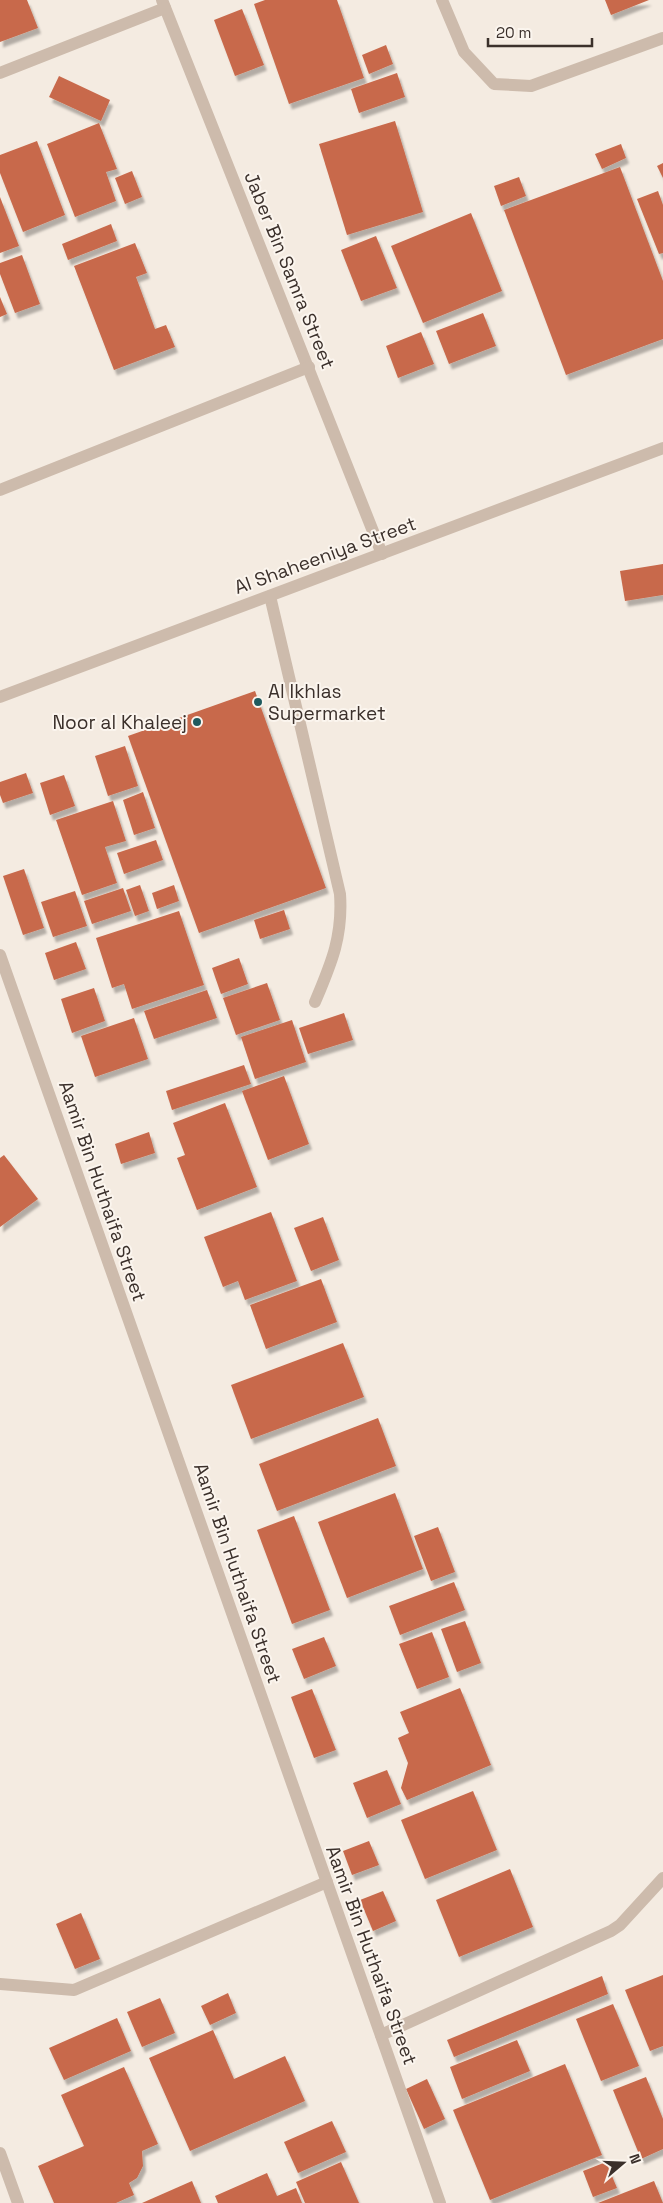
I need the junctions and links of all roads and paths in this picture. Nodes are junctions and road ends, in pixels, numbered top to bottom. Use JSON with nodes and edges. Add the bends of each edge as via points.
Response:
{"nodes":[{"id":1,"x":442,"y":0,"type":"edge"},
{"id":2,"x":164,"y":4,"type":"edge"},
{"id":3,"x":663,"y":38,"type":"edge"},
{"id":4,"x":0,"y":73,"type":"edge"},
{"id":5,"x":308,"y":367,"type":"junction"},
{"id":6,"x":663,"y":448,"type":"edge"},
{"id":7,"x":0,"y":490,"type":"edge"},
{"id":8,"x":382,"y":554,"type":"junction"},
{"id":9,"x":270,"y":596,"type":"junction"},
{"id":10,"x":0,"y":697,"type":"edge"},
{"id":11,"x":0,"y":955,"type":"edge"},
{"id":12,"x":315,"y":1002,"type":"dead end"},
{"id":13,"x":663,"y":1878,"type":"edge"},
{"id":14,"x":327,"y":1882,"type":"junction"},
{"id":15,"x":0,"y":1984,"type":"edge"},
{"id":16,"x":381,"y":2035,"type":"junction"},
{"id":17,"x":0,"y":2153,"type":"edge"},
{"id":18,"x":18,"y":2203,"type":"edge"},
{"id":19,"x":440,"y":2203,"type":"edge"}],
"edges":[{"from":1,"to":3,"type":"street","via":[[464,52],[494,84],[531,86]]},
{"from":2,"to":4,"type":"street"},
{"from":2,"to":5,"type":"street","name":"Jaber Bin Samra Street"},
{"from":5,"to":7,"type":"street"},
{"from":5,"to":8,"type":"street","name":"Jaber Bin Samra Street"},
{"from":6,"to":8,"type":"street","name":"Al Shaheeniya Street"},
{"from":8,"to":9,"type":"street","name":"Al Shaheeniya Street"},
{"from":9,"to":10,"type":"street","name":"Al Shaheeniya Street"},
{"from":9,"to":12,"type":"street","via":[[340,894],[342,915],[335,955]]},
{"from":11,"to":14,"type":"street","name":"Aamir Bin Huthaifa Street"},
{"from":13,"to":16,"type":"street","via":[[611,1931]]},
{"from":14,"to":15,"type":"street","via":[[74,1990]]},
{"from":14,"to":16,"type":"street","name":"Aamir Bin Huthaifa Street"},
{"from":16,"to":19,"type":"street","name":"Aamir Bin Huthaifa Street"},
{"from":17,"to":18,"type":"street"}]}
